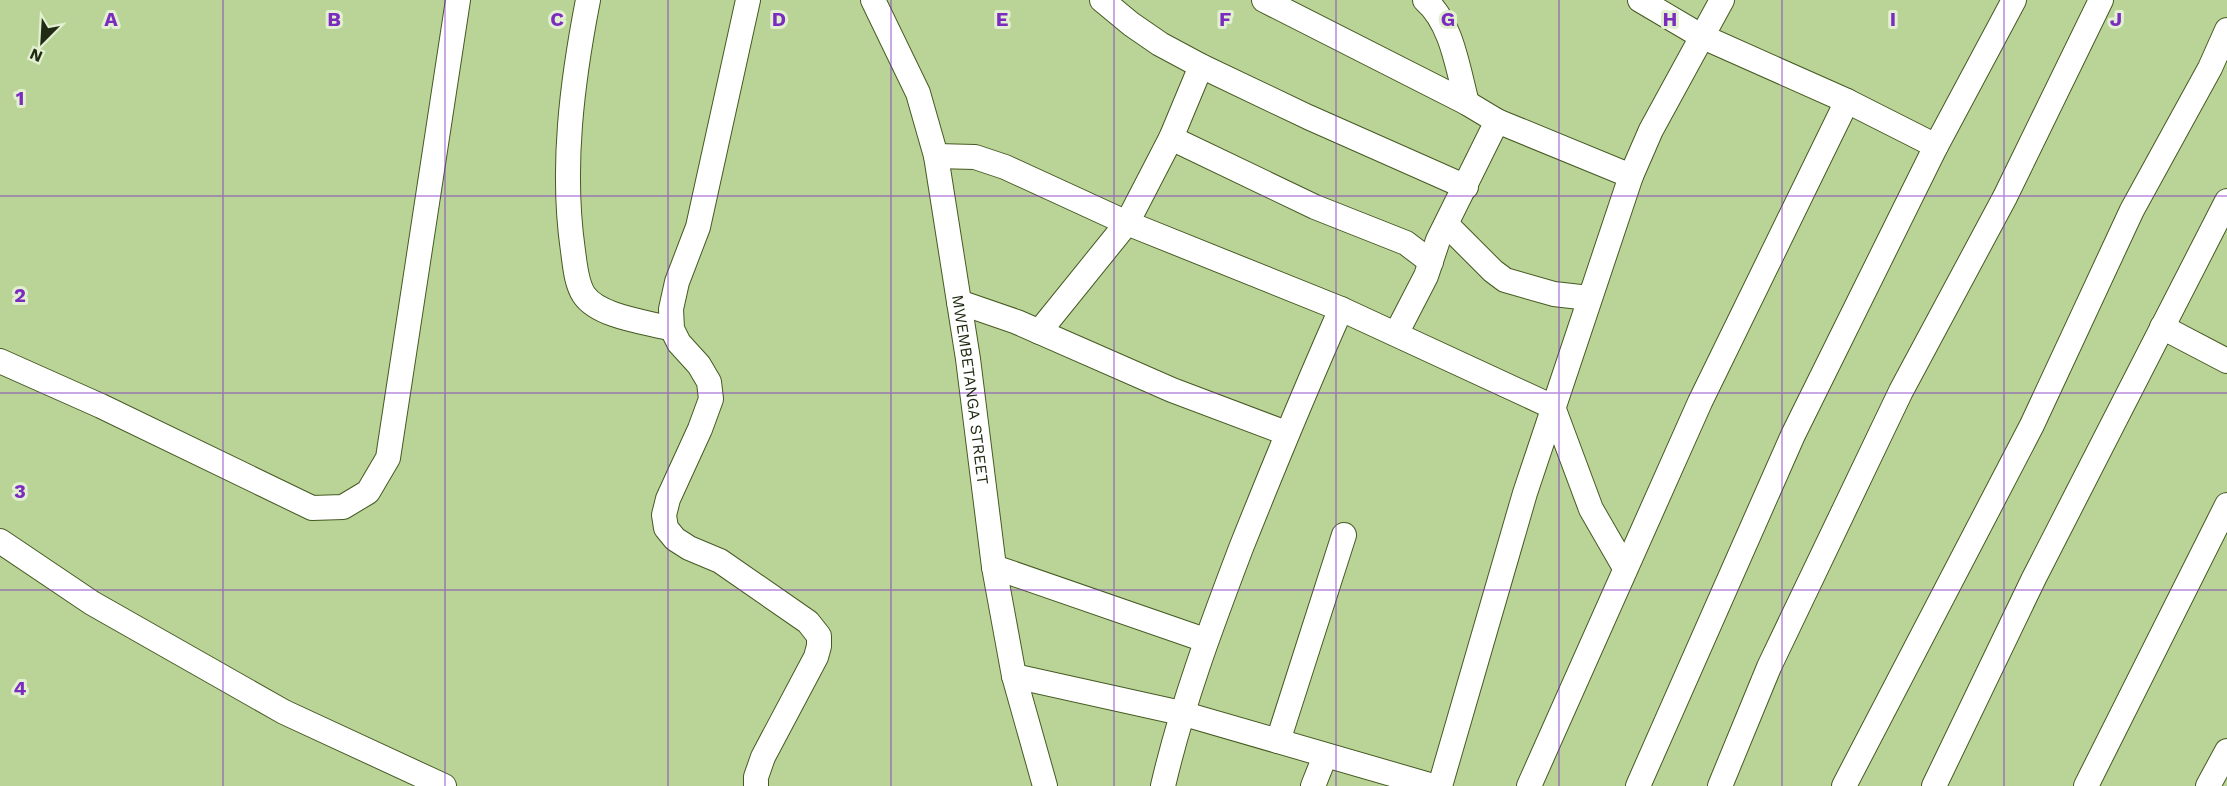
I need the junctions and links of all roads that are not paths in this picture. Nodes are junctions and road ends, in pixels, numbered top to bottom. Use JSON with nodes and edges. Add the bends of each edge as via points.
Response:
{"nodes":[{"id":1,"x":458,"y":0,"type":"edge"},
{"id":2,"x":588,"y":0,"type":"edge"},
{"id":3,"x":748,"y":0,"type":"edge"},
{"id":4,"x":873,"y":0,"type":"edge"},
{"id":5,"x":1102,"y":0,"type":"edge"},
{"id":6,"x":1264,"y":0,"type":"edge"},
{"id":7,"x":1425,"y":0,"type":"edge"},
{"id":8,"x":1640,"y":0,"type":"edge"},
{"id":9,"x":1722,"y":0,"type":"edge"},
{"id":10,"x":2014,"y":0,"type":"edge"},
{"id":11,"x":2101,"y":0,"type":"edge"},
{"id":12,"x":2227,"y":30,"type":"edge"},
{"id":13,"x":1701,"y":36,"type":"junction"},
{"id":14,"x":1201,"y":66,"type":"junction"},
{"id":15,"x":1846,"y":101,"type":"junction"},
{"id":16,"x":1467,"y":103,"type":"junction"},
{"id":17,"x":1497,"y":121,"type":"junction"},
{"id":18,"x":1171,"y":138,"type":"junction"},
{"id":19,"x":1936,"y":146,"type":"junction"},
{"id":20,"x":936,"y":156,"type":"junction"},
{"id":21,"x":1631,"y":176,"type":"junction"},
{"id":22,"x":1466,"y":187,"type":"junction"},
{"id":23,"x":2227,"y":201,"type":"edge"},
{"id":24,"x":1127,"y":223,"type":"junction"},
{"id":25,"x":1447,"y":225,"type":"junction"},
{"id":26,"x":1431,"y":262,"type":"junction"},
{"id":27,"x":1590,"y":298,"type":"junction"},
{"id":28,"x":959,"y":302,"type":"junction"},
{"id":29,"x":1341,"y":309,"type":"junction"},
{"id":30,"x":2163,"y":327,"type":"junction"},
{"id":31,"x":672,"y":328,"type":"junction"},
{"id":32,"x":1039,"y":332,"type":"junction"},
{"id":33,"x":1396,"y":334,"type":"junction"},
{"id":34,"x":2227,"y":361,"type":"edge"},
{"id":35,"x":0,"y":362,"type":"edge"},
{"id":36,"x":1553,"y":407,"type":"junction"},
{"id":37,"x":1286,"y":433,"type":"junction"},
{"id":38,"x":2227,"y":505,"type":"edge"},
{"id":39,"x":1344,"y":536,"type":"dead end"},
{"id":40,"x":0,"y":541,"type":"edge"},
{"id":41,"x":994,"y":567,"type":"junction"},
{"id":42,"x":1625,"y":568,"type":"junction"},
{"id":43,"x":1205,"y":640,"type":"junction"},
{"id":44,"x":1014,"y":676,"type":"junction"},
{"id":45,"x":1181,"y":712,"type":"junction"},
{"id":46,"x":1278,"y":741,"type":"junction"},
{"id":47,"x":2227,"y":751,"type":"edge"},
{"id":48,"x":1325,"y":756,"type":"junction"},
{"id":49,"x":444,"y":786,"type":"edge"},
{"id":50,"x":756,"y":786,"type":"edge"},
{"id":51,"x":1045,"y":786,"type":"edge"},
{"id":52,"x":1163,"y":786,"type":"edge"},
{"id":53,"x":1313,"y":786,"type":"edge"},
{"id":54,"x":1433,"y":786,"type":"edge"},
{"id":55,"x":1440,"y":786,"type":"edge"},
{"id":56,"x":1529,"y":786,"type":"edge"},
{"id":57,"x":1638,"y":786,"type":"edge"},
{"id":58,"x":1719,"y":786,"type":"edge"},
{"id":59,"x":1844,"y":786,"type":"edge"},
{"id":60,"x":1934,"y":786,"type":"edge"},
{"id":61,"x":2086,"y":786,"type":"edge"},
{"id":62,"x":2208,"y":786,"type":"edge"}],
"edges":[{"from":1,"to":35,"type":"street","via":[[388,458],[368,492],[343,507],[312,508]]},
{"from":2,"to":31,"type":"street","via":[[568,143],[569,224],[577,279],[584,295],[596,307]]},
{"from":3,"to":31,"type":"street","via":[[698,226],[677,282],[671,309]]},
{"from":4,"to":20,"type":"street","name":"MWEMBETANGA STREET","via":[[918,93]]},
{"from":5,"to":14,"type":"street","via":[[1160,44]]},
{"from":6,"to":16,"type":"street"},
{"from":7,"to":16,"type":"street","via":[[1445,25]]},
{"from":8,"to":13,"type":"street"},
{"from":9,"to":13,"type":"street"},
{"from":10,"to":19,"type":"street"},
{"from":11,"to":58,"type":"street","via":[[2005,197],[1901,391],[1769,668]]},
{"from":12,"to":59,"type":"street","via":[[2132,210],[2032,425]]},
{"from":13,"to":15,"type":"street"},
{"from":13,"to":21,"type":"street","via":[[1651,129]]},
{"from":14,"to":18,"type":"street"},
{"from":14,"to":22,"type":"street"},
{"from":15,"to":19,"type":"street"},
{"from":15,"to":42,"type":"street","via":[[1700,402]]},
{"from":16,"to":17,"type":"street"},
{"from":17,"to":21,"type":"street"},
{"from":17,"to":22,"type":"street"},
{"from":18,"to":24,"type":"street"},
{"from":18,"to":26,"type":"street","via":[[1315,207],[1406,243]]},
{"from":19,"to":57,"type":"street","via":[[1789,444]]},
{"from":20,"to":24,"type":"street","via":[[975,157],[1005,167]]},
{"from":20,"to":28,"type":"street","name":"MWEMBETANGA STREET"},
{"from":21,"to":27,"type":"street"},
{"from":22,"to":25,"type":"street"},
{"from":23,"to":30,"type":"street"},
{"from":24,"to":29,"type":"street"},
{"from":24,"to":32,"type":"street"},
{"from":25,"to":26,"type":"street"},
{"from":25,"to":27,"type":"street","via":[[1505,280],[1554,294]]},
{"from":26,"to":33,"type":"street"},
{"from":27,"to":36,"type":"street"},
{"from":28,"to":32,"type":"street"},
{"from":28,"to":41,"type":"street","name":"MWEMBETANGA STREET"},
{"from":29,"to":33,"type":"street"},
{"from":29,"to":37,"type":"street"},
{"from":30,"to":34,"type":"street"},
{"from":30,"to":60,"type":"street"},
{"from":31,"to":50,"type":"street","via":[[678,343],[709,382],[711,399],[668,499],[666,528],[682,544],[720,561],[808,622],[819,636],[816,657],[763,757]]},
{"from":32,"to":37,"type":"street","via":[[1172,390]]},
{"from":33,"to":36,"type":"street"},
{"from":36,"to":42,"type":"street","via":[[1591,509]]},
{"from":36,"to":55,"type":"street"},
{"from":37,"to":43,"type":"street"},
{"from":38,"to":61,"type":"street"},
{"from":39,"to":46,"type":"street"},
{"from":40,"to":49,"type":"street","via":[[92,603],[254,696]]},
{"from":41,"to":43,"type":"street"},
{"from":41,"to":44,"type":"street","name":"MWEMBETANGA STREET"},
{"from":42,"to":56,"type":"street"},
{"from":43,"to":45,"type":"street"},
{"from":44,"to":45,"type":"street"},
{"from":44,"to":51,"type":"street","name":"MWEMBETANGA STREET"},
{"from":45,"to":46,"type":"street"},
{"from":45,"to":52,"type":"street"},
{"from":46,"to":48,"type":"street"},
{"from":47,"to":62,"type":"street"},
{"from":48,"to":53,"type":"street"},
{"from":48,"to":54,"type":"street"}]}
